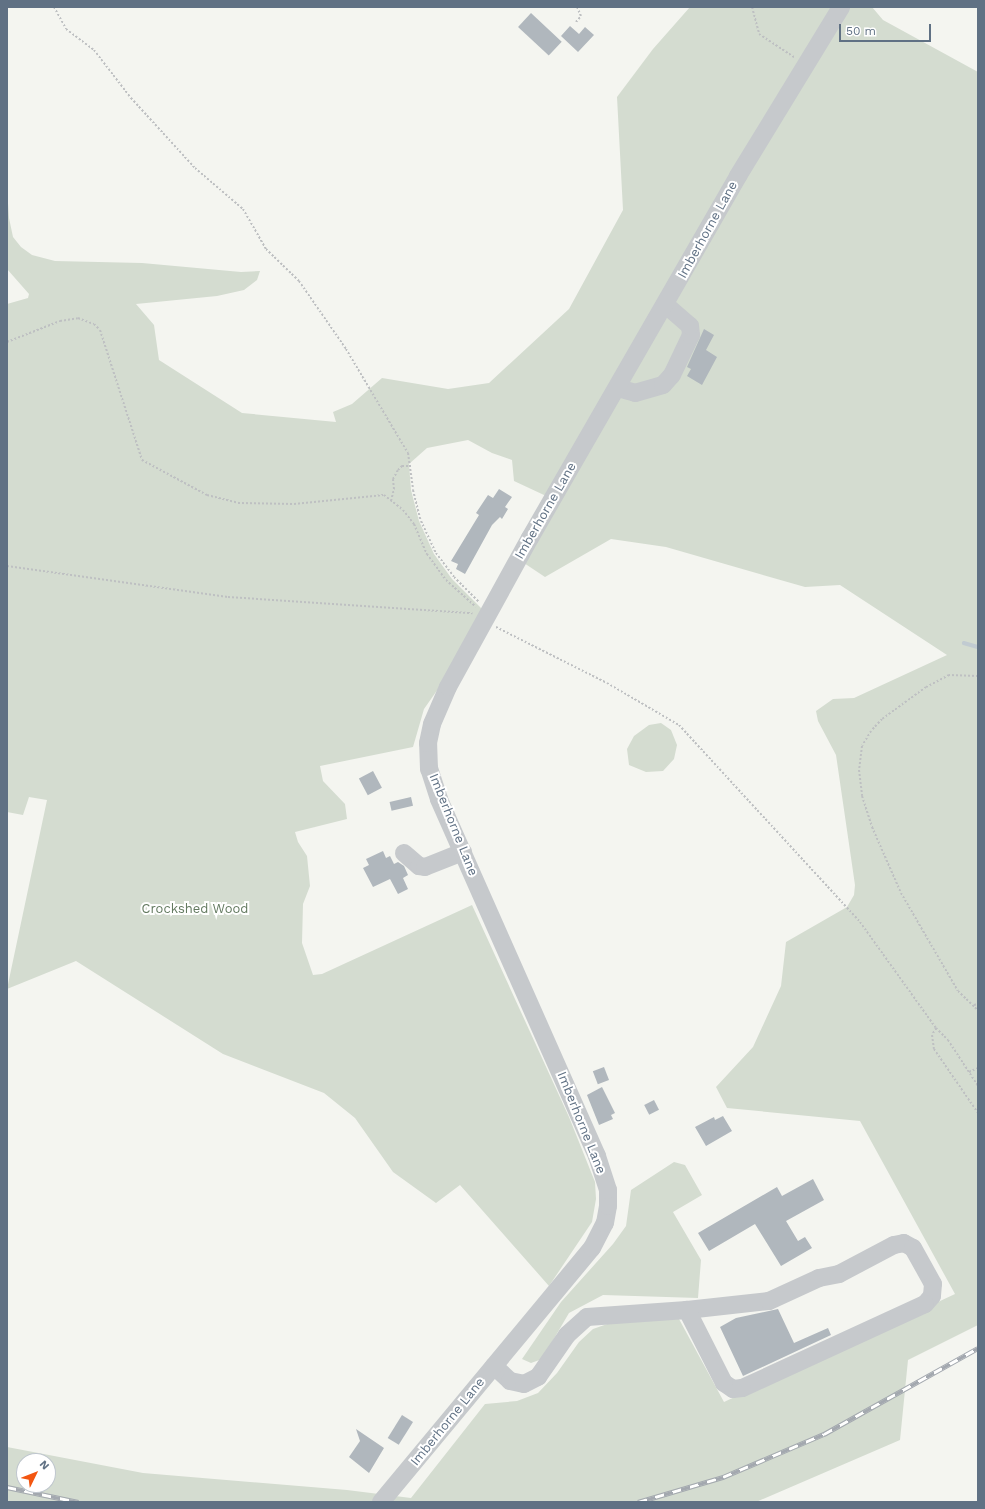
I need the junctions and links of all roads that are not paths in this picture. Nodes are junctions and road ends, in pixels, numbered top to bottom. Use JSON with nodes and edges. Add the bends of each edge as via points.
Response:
{"nodes":[{"id":1,"x":841,"y":7,"type":"edge"},
{"id":2,"x":666,"y":305,"type":"junction"},
{"id":3,"x":618,"y":388,"type":"junction"},
{"id":4,"x":463,"y":852,"type":"junction"},
{"id":5,"x":404,"y":853,"type":"dead end"},
{"id":6,"x":687,"y":1310,"type":"junction"},
{"id":7,"x":494,"y":1366,"type":"junction"},
{"id":8,"x":386,"y":1497,"type":"edge"}],
"edges":[{"from":1,"to":2,"type":"street","name":"Imberhorne Lane","via":[[738,176]]},
{"from":2,"to":3,"type":"street","name":"Imberhorne Lane"},
{"from":2,"to":3,"type":"street","via":[[690,326],[691,335],[672,375],[663,386],[635,393]]},
{"from":3,"to":4,"type":"street","name":"Imberhorne Lane","via":[[482,615],[439,706],[428,743],[432,776]]},
{"from":4,"to":5,"type":"street","via":[[426,867],[419,866]]},
{"from":4,"to":7,"type":"street","name":"Imberhorne Lane","via":[[597,1156],[608,1190],[605,1224],[592,1248]]},
{"from":6,"to":6,"type":"street","via":[[769,1301],[819,1278],[839,1274],[894,1245],[904,1243],[913,1248],[933,1284],[932,1296],[925,1304],[742,1388],[733,1388],[724,1383]]},
{"from":6,"to":7,"type":"street","via":[[587,1316],[567,1335],[538,1377],[524,1384],[510,1381]]},
{"from":7,"to":8,"type":"street","name":"Imberhorne Lane"}]}
